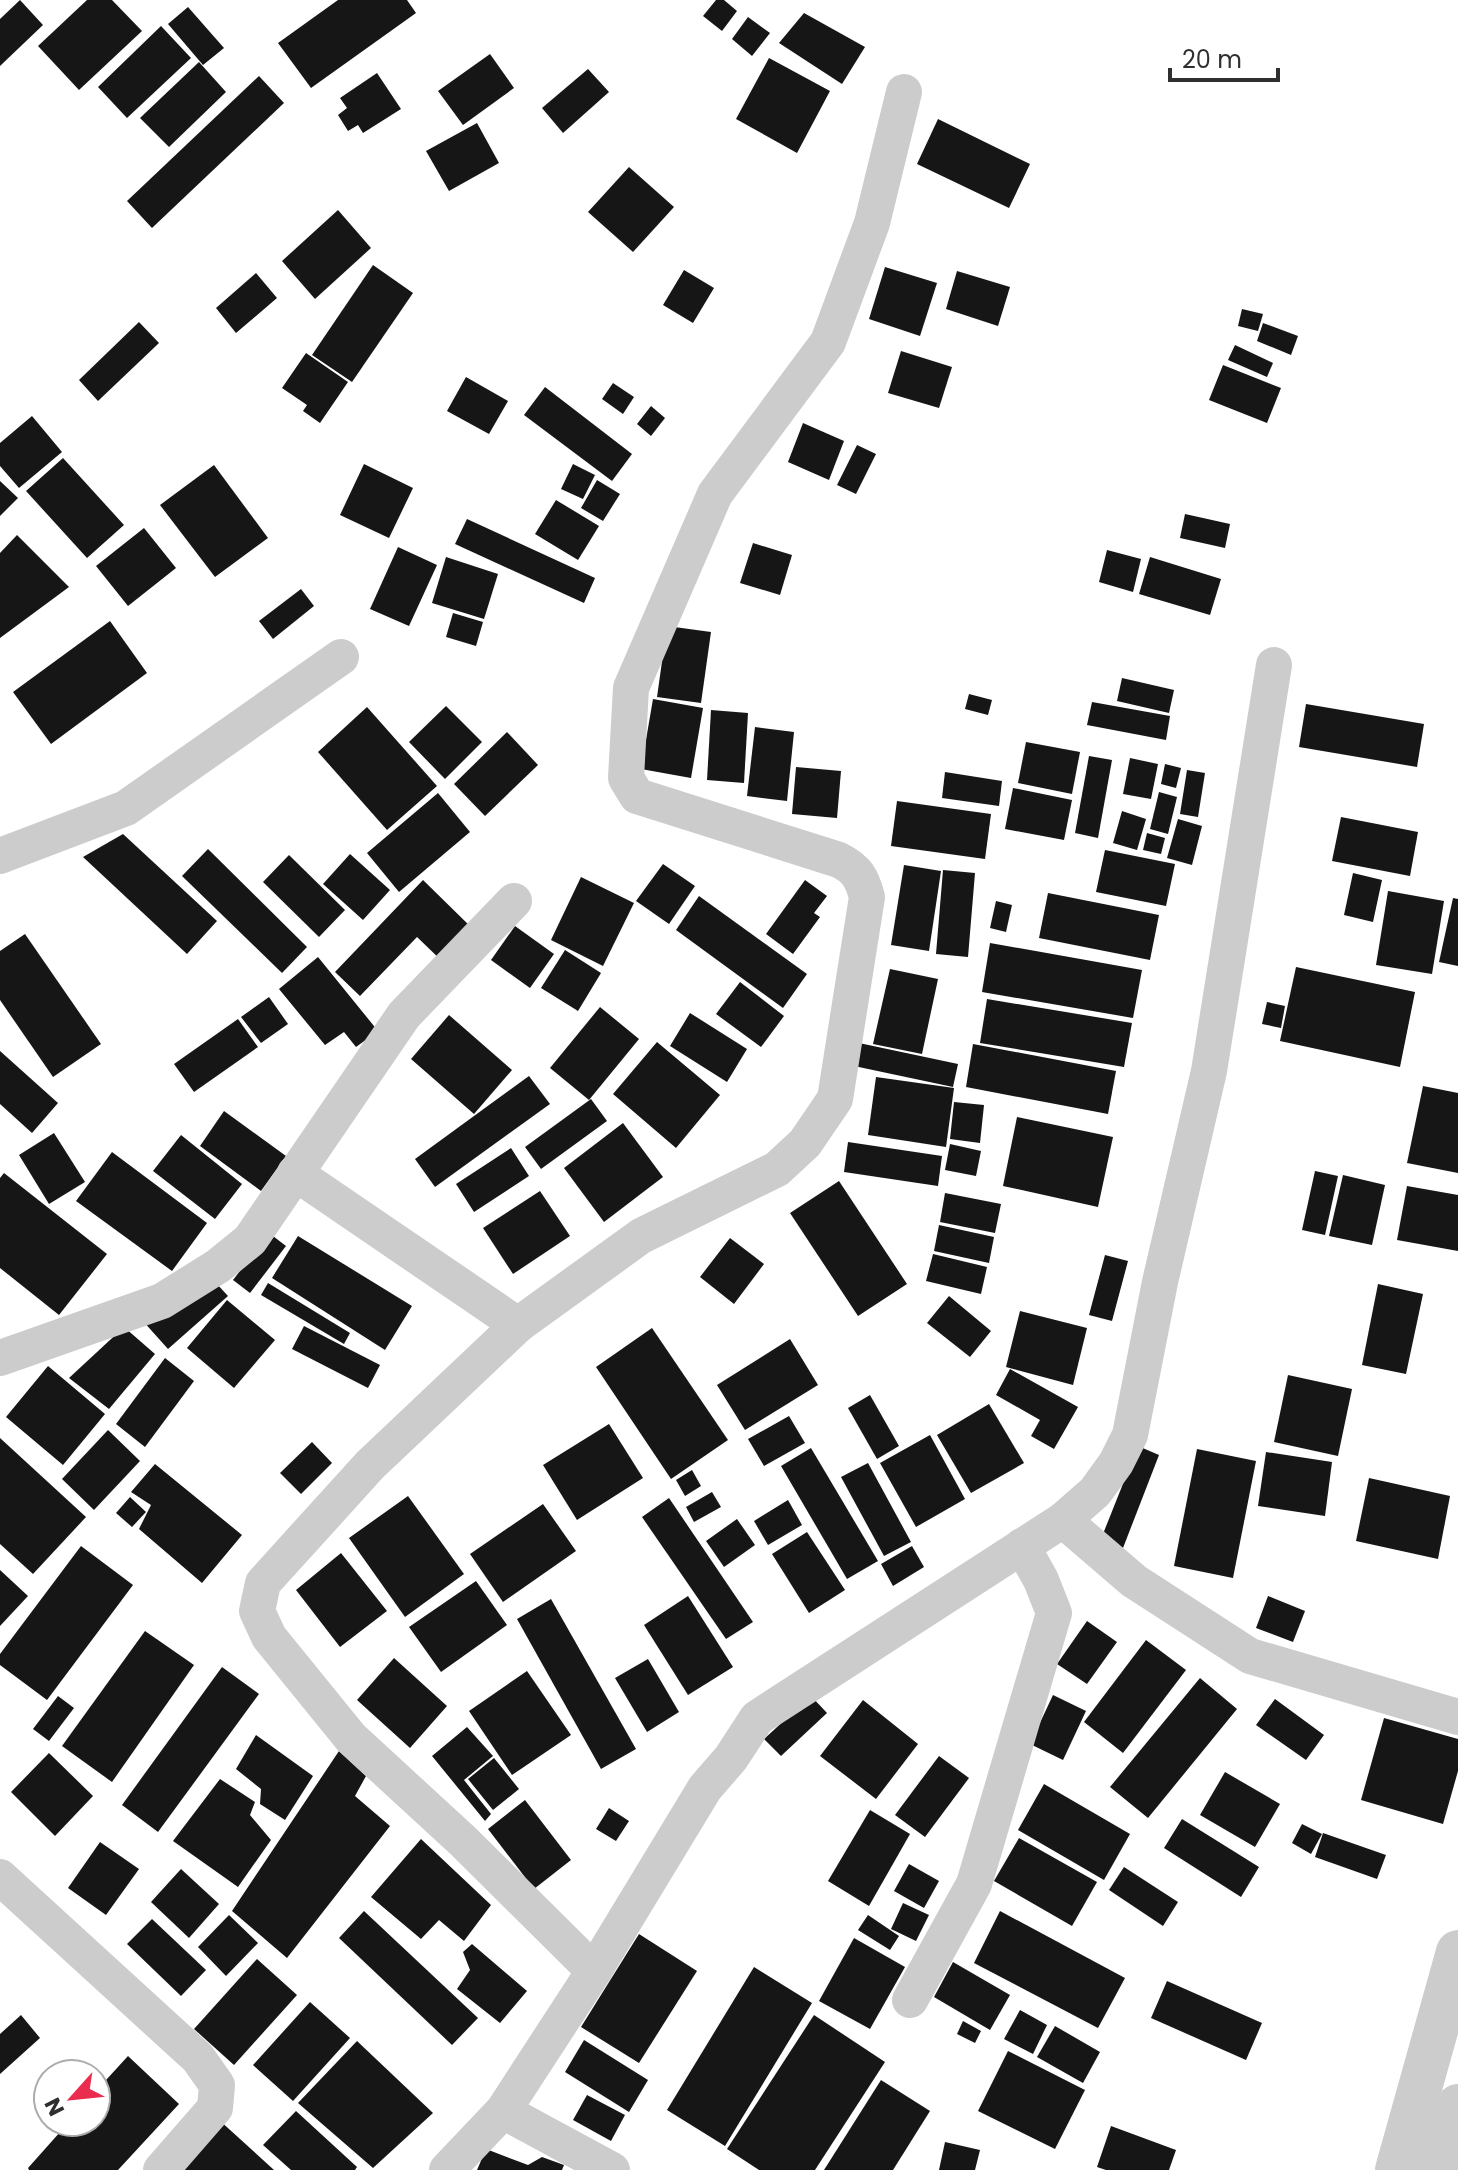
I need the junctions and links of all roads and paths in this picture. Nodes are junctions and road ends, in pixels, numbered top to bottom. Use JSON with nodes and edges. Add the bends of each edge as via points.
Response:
{"nodes":[{"id":1,"x":904,"y":92,"type":"dead end"},
{"id":2,"x":341,"y":657,"type":"dead end"},
{"id":3,"x":1274,"y":665,"type":"dead end"},
{"id":4,"x":0,"y":856,"type":"edge"},
{"id":5,"x":514,"y":901,"type":"dead end"},
{"id":6,"x":295,"y":1173,"type":"junction"},
{"id":7,"x":518,"y":1325,"type":"junction"},
{"id":8,"x":0,"y":1358,"type":"edge"},
{"id":9,"x":1063,"y":1520,"type":"junction"},
{"id":10,"x":1022,"y":1546,"type":"junction"},
{"id":11,"x":1458,"y":1717,"type":"edge"},
{"id":12,"x":0,"y":1877,"type":"edge"},
{"id":13,"x":1458,"y":1952,"type":"edge"},
{"id":14,"x":594,"y":1971,"type":"junction"},
{"id":15,"x":910,"y":2000,"type":"dead end"},
{"id":16,"x":1458,"y":2106,"type":"edge"},
{"id":17,"x":503,"y":2111,"type":"junction"},
{"id":18,"x":161,"y":2170,"type":"edge"},
{"id":19,"x":447,"y":2170,"type":"edge"},
{"id":20,"x":612,"y":2170,"type":"edge"},
{"id":21,"x":1397,"y":2170,"type":"edge"},
{"id":22,"x":1442,"y":2170,"type":"edge"}],
"edges":[{"from":1,"to":7,"type":"street","via":[[872,223],[828,342],[715,494],[631,688],[626,749],[626,778],[637,796],[855,868],[867,897],[835,1099],[805,1143],[777,1169],[641,1236]]},
{"from":2,"to":4,"type":"street","via":[[126,808]]},
{"from":3,"to":9,"type":"street","via":[[1209,1071],[1130,1435],[1095,1492]]},
{"from":5,"to":6,"type":"street","via":[[404,1015]]},
{"from":6,"to":7,"type":"street"},
{"from":6,"to":8,"type":"street","via":[[250,1240],[218,1266],[162,1301]]},
{"from":7,"to":14,"type":"street","via":[[370,1465],[263,1583],[257,1611],[269,1637],[351,1738]]},
{"from":9,"to":10,"type":"street"},
{"from":9,"to":11,"type":"street","via":[[1134,1581],[1250,1656]]},
{"from":10,"to":14,"type":"street","via":[[757,1718],[705,1788]]},
{"from":10,"to":15,"type":"street","via":[[1054,1613],[974,1884]]},
{"from":12,"to":18,"type":"street","via":[[198,2058],[217,2085],[215,2108]]},
{"from":13,"to":21,"type":"street"},
{"from":14,"to":17,"type":"street"},
{"from":16,"to":22,"type":"street"},
{"from":17,"to":19,"type":"street"},
{"from":17,"to":20,"type":"street"}]}
